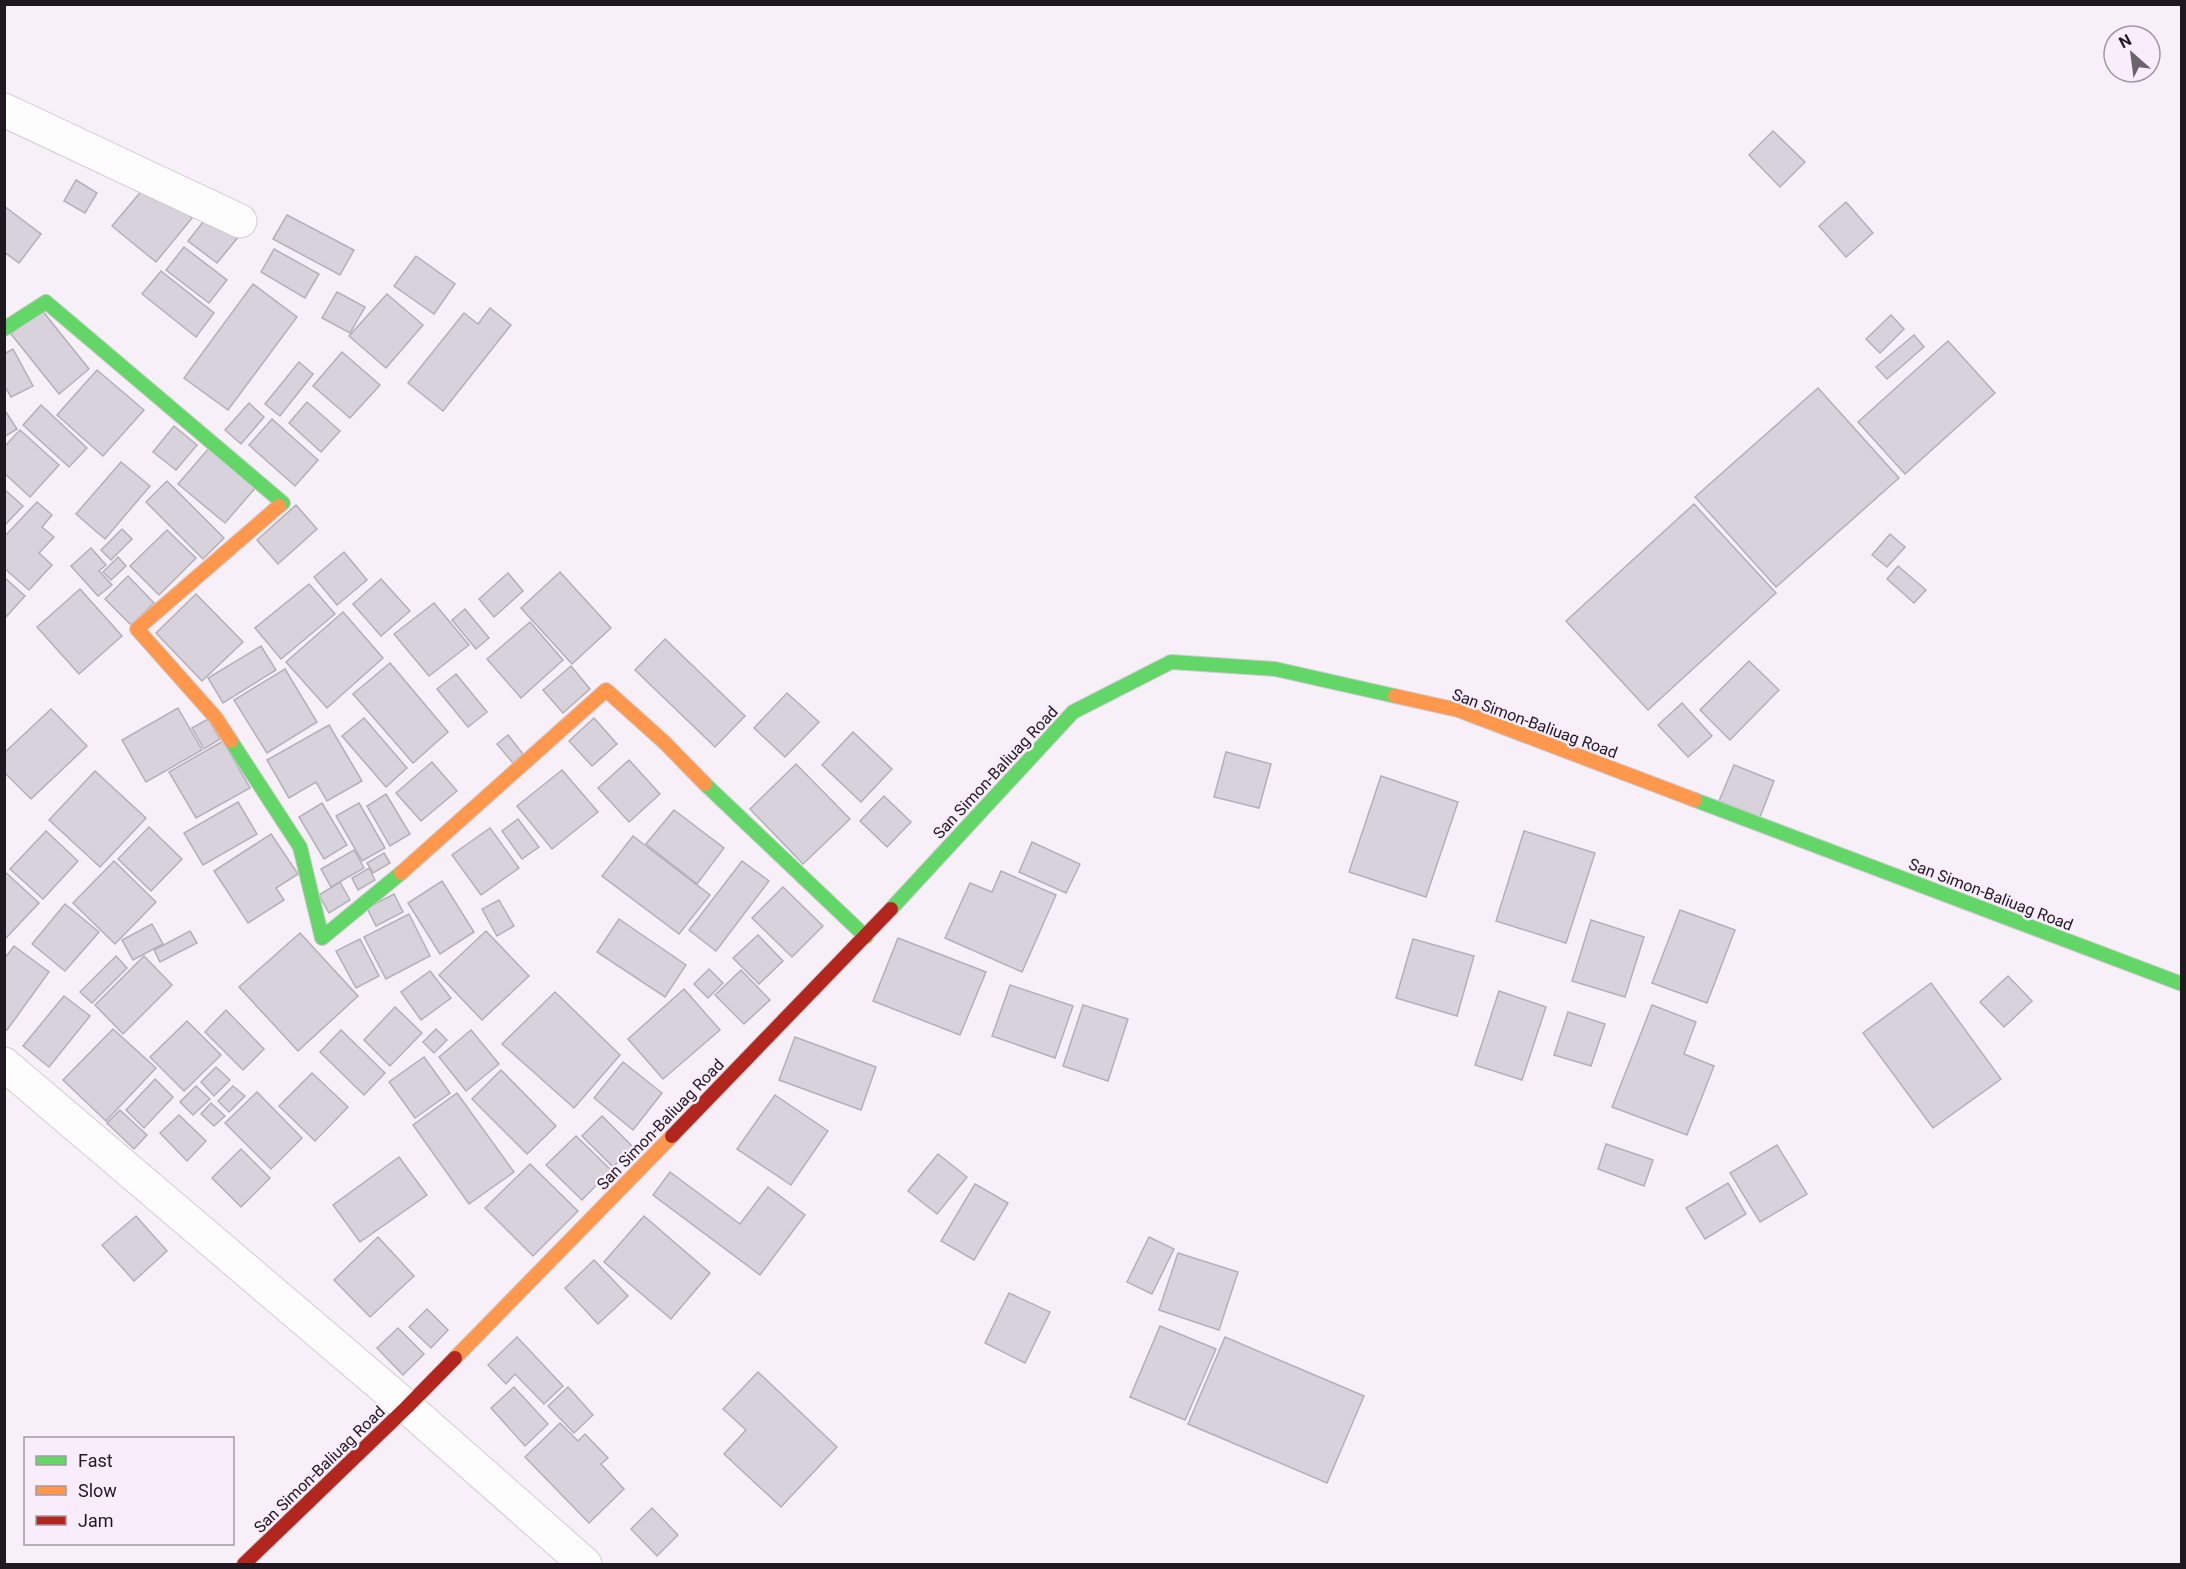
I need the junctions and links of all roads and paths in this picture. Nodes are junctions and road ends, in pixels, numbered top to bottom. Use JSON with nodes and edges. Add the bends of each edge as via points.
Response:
{"nodes":[{"id":1,"x":4,"y":110,"type":"edge"},
{"id":2,"x":240,"y":221,"type":"dead end"},
{"id":3,"x":4,"y":329,"type":"edge"},
{"id":4,"x":866,"y":937,"type":"junction"},
{"id":5,"x":2181,"y":984,"type":"edge"},
{"id":6,"x":4,"y":1064,"type":"edge"},
{"id":7,"x":407,"y":1407,"type":"junction"},
{"id":8,"x":244,"y":1564,"type":"edge"},
{"id":9,"x":585,"y":1564,"type":"edge"}],
"edges":[{"from":1,"to":2,"type":"street"},
{"from":3,"to":4,"type":"main road","via":[[46,303],[283,503],[137,629],[216,718],[300,847],[322,938],[429,850],[606,690]]},
{"from":4,"to":5,"type":"main road","name":"San Simon-Baliuag Road","via":[[1073,712],[1171,662],[1275,669],[1458,710]]},
{"from":4,"to":7,"type":"main road","name":"San Simon-Baliuag Road"},
{"from":6,"to":7,"type":"street"},
{"from":7,"to":8,"type":"main road","name":"San Simon-Baliuag Road"},
{"from":7,"to":9,"type":"street"}]}
